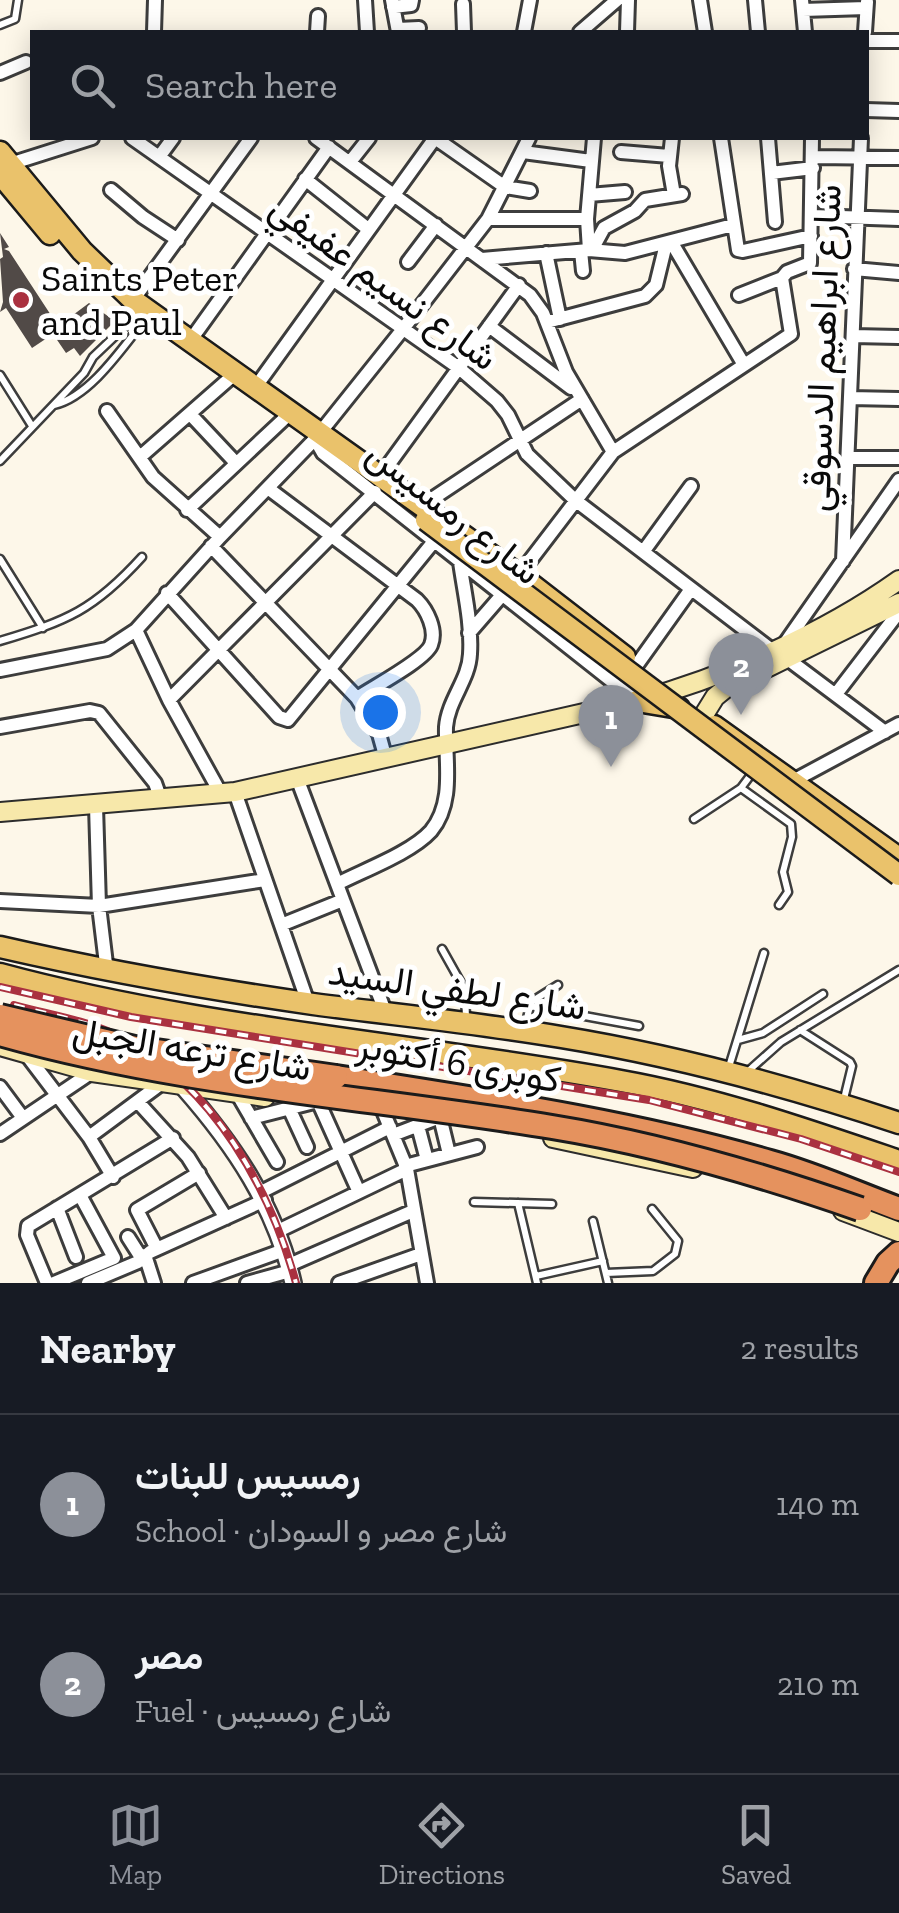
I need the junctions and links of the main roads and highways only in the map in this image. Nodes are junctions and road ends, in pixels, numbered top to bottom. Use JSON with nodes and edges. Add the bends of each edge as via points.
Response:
{"nodes":[{"id":1,"x":3,"y":171,"type":"edge"},
{"id":2,"x":137,"y":313,"type":"junction"},
{"id":3,"x":233,"y":375,"type":"junction"},
{"id":4,"x":318,"y":436,"type":"junction"},
{"id":5,"x":428,"y":522,"type":"junction"},
{"id":6,"x":899,"y":582,"type":"edge"},
{"id":7,"x":899,"y":603,"type":"edge"},
{"id":8,"x":782,"y":651,"type":"junction"},
{"id":9,"x":670,"y":692,"type":"junction"},
{"id":10,"x":637,"y":701,"type":"junction"},
{"id":11,"x":702,"y":718,"type":"junction"},
{"id":12,"x":0,"y":812,"type":"edge"},
{"id":13,"x":899,"y":858,"type":"edge"},
{"id":14,"x":899,"y":875,"type":"edge"},
{"id":15,"x":0,"y":947,"type":"edge"},
{"id":16,"x":0,"y":974,"type":"edge"},
{"id":17,"x":0,"y":1016,"type":"edge"},
{"id":18,"x":7,"y":1048,"type":"edge"},
{"id":19,"x":899,"y":1123,"type":"edge"},
{"id":20,"x":899,"y":1161,"type":"edge"},
{"id":21,"x":899,"y":1209,"type":"edge"},
{"id":22,"x":899,"y":1224,"type":"edge"},
{"id":23,"x":899,"y":1232,"type":"edge"},
{"id":24,"x":899,"y":1253,"type":"edge"},
{"id":25,"x":876,"y":1283,"type":"edge"}],
"edges":[{"from":1,"to":2,"type":"main road","name":"شارع رمسيس"},
{"from":2,"to":3,"type":"main road","name":"شارع رمسيس"},
{"from":2,"to":3,"type":"main road","name":"شارع رمسيس","via":[[190,341]]},
{"from":3,"to":4,"type":"main road","name":"شارع رمسيس"},
{"from":3,"to":4,"type":"main road","name":"شارع رمسيس"},
{"from":4,"to":5,"type":"main road"},
{"from":4,"to":5,"type":"main road","name":"شارع رمسيس"},
{"from":5,"to":9,"type":"main road","name":"شارع رمسيس","via":[[519,574]]},
{"from":5,"to":14,"type":"main road","bridge":true},
{"from":6,"to":8,"type":"main road"},
{"from":7,"to":8,"type":"main road"},
{"from":8,"to":9,"type":"main road"},
{"from":8,"to":11,"type":"main road","via":[[726,688]]},
{"from":9,"to":10,"type":"main road"},
{"from":10,"to":11,"type":"main road","name":"شارع رمسيس"},
{"from":10,"to":12,"type":"main road","via":[[228,793]]},
{"from":11,"to":13,"type":"main road","name":"شارع رمسيس"},
{"from":15,"to":19,"type":"main road","name":"شارع لطفي السيد","via":[[107,972],[523,1032],[736,1073]]},
{"from":16,"to":20,"type":"main road","via":[[114,1002],[627,1082]]},
{"from":17,"to":21,"type":"highway","name":"كوبرى 6 أكتوبر","bridge":true,"via":[[135,1048],[643,1130],[776,1164]]},
{"from":18,"to":22,"type":"highway","name":"كوبرى 6 أكتوبر","bridge":true,"via":[[556,1128],[776,1180]]},
{"from":18,"to":23,"type":"main road","name":"شارع ترعه الجبل","via":[[92,1072],[183,1087],[381,1106],[544,1136],[720,1174]]},
{"from":24,"to":25,"type":"highway"}]}
